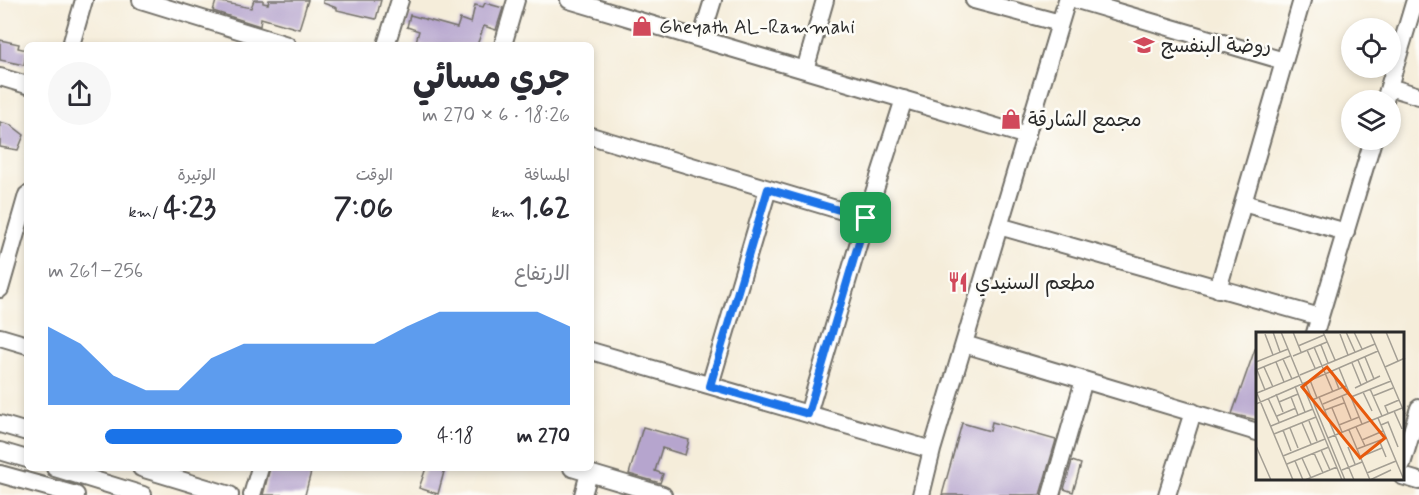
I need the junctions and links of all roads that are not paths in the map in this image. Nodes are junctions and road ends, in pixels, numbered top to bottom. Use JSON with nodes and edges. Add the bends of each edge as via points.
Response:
{"nodes":[{"id":1,"x":84,"y":0,"type":"edge"},
{"id":2,"x":141,"y":0,"type":"edge"},
{"id":3,"x":400,"y":0,"type":"edge"},
{"id":4,"x":516,"y":0,"type":"edge"},
{"id":5,"x":712,"y":0,"type":"edge"},
{"id":6,"x":825,"y":0,"type":"edge"},
{"id":7,"x":974,"y":0,"type":"edge"},
{"id":8,"x":1067,"y":0,"type":"edge"},
{"id":9,"x":1077,"y":0,"type":"edge"},
{"id":10,"x":1302,"y":0,"type":"edge"},
{"id":11,"x":1415,"y":0,"type":"edge"},
{"id":12,"x":580,"y":2,"type":"edge"},
{"id":13,"x":1060,"y":23,"type":"junction"},
{"id":14,"x":701,"y":39,"type":"junction"},
{"id":15,"x":71,"y":42,"type":"edge"},
{"id":16,"x":277,"y":42,"type":"edge"},
{"id":17,"x":387,"y":42,"type":"edge"},
{"id":18,"x":504,"y":42,"type":"edge"},
{"id":19,"x":1284,"y":62,"type":"junction"},
{"id":20,"x":805,"y":70,"type":"junction"},
{"id":21,"x":0,"y":77,"type":"edge"},
{"id":22,"x":24,"y":84,"type":"edge"},
{"id":23,"x":1388,"y":90,"type":"edge"},
{"id":24,"x":1401,"y":95,"type":"edge"},
{"id":25,"x":1419,"y":96,"type":"edge"},
{"id":26,"x":904,"y":99,"type":"junction"},
{"id":27,"x":1026,"y":136,"type":"junction"},
{"id":28,"x":594,"y":140,"type":"edge"},
{"id":29,"x":1370,"y":150,"type":"edge"},
{"id":30,"x":768,"y":189,"type":"junction"},
{"id":31,"x":1243,"y":202,"type":"junction"},
{"id":32,"x":24,"y":205,"type":"edge"},
{"id":33,"x":866,"y":218,"type":"junction"},
{"id":34,"x":999,"y":226,"type":"junction"},
{"id":35,"x":1346,"y":232,"type":"junction"},
{"id":36,"x":1218,"y":288,"type":"junction"},
{"id":37,"x":0,"y":289,"type":"edge"},
{"id":38,"x":1317,"y":325,"type":"edge"},
{"id":39,"x":0,"y":338,"type":"edge"},
{"id":40,"x":24,"y":344,"type":"edge"},
{"id":41,"x":964,"y":344,"type":"junction"},
{"id":42,"x":594,"y":352,"type":"edge"},
{"id":43,"x":1084,"y":380,"type":"junction"},
{"id":44,"x":710,"y":386,"type":"junction"},
{"id":45,"x":1419,"y":408,"type":"edge"},
{"id":46,"x":1193,"y":412,"type":"junction"},
{"id":47,"x":808,"y":414,"type":"junction"},
{"id":48,"x":0,"y":424,"type":"edge"},
{"id":49,"x":24,"y":431,"type":"edge"},
{"id":50,"x":1256,"y":432,"type":"edge"},
{"id":51,"x":932,"y":450,"type":"junction"},
{"id":52,"x":0,"y":451,"type":"edge"},
{"id":53,"x":1404,"y":457,"type":"edge"},
{"id":54,"x":24,"y":458,"type":"edge"},
{"id":55,"x":65,"y":471,"type":"edge"},
{"id":56,"x":151,"y":471,"type":"edge"},
{"id":57,"x":259,"y":471,"type":"edge"},
{"id":58,"x":580,"y":471,"type":"edge"},
{"id":59,"x":0,"y":474,"type":"edge"},
{"id":60,"x":589,"y":474,"type":"junction"},
{"id":61,"x":1404,"y":477,"type":"edge"},
{"id":62,"x":1419,"y":481,"type":"edge"},
{"id":63,"x":76,"y":495,"type":"edge"},
{"id":64,"x":143,"y":495,"type":"edge"},
{"id":65,"x":230,"y":495,"type":"edge"},
{"id":66,"x":252,"y":495,"type":"edge"},
{"id":67,"x":583,"y":495,"type":"edge"},
{"id":68,"x":663,"y":495,"type":"edge"},
{"id":69,"x":921,"y":495,"type":"edge"},
{"id":70,"x":1051,"y":495,"type":"edge"},
{"id":71,"x":1167,"y":495,"type":"edge"}],
"edges":[{"from":1,"to":15,"type":"street"},
{"from":2,"to":16,"type":"street"},
{"from":3,"to":17,"type":"street"},
{"from":4,"to":18,"type":"street"},
{"from":5,"to":14,"type":"street"},
{"from":6,"to":20,"type":"street"},
{"from":7,"to":13,"type":"street"},
{"from":8,"to":13,"type":"street"},
{"from":9,"to":19,"type":"street"},
{"from":10,"to":19,"type":"street"},
{"from":11,"to":23,"type":"street"},
{"from":12,"to":14,"type":"street"},
{"from":13,"to":27,"type":"street"},
{"from":14,"to":20,"type":"street"},
{"from":19,"to":31,"type":"street"},
{"from":20,"to":26,"type":"street"},
{"from":21,"to":22,"type":"street"},
{"from":24,"to":25,"type":"street"},
{"from":26,"to":27,"type":"street"},
{"from":26,"to":33,"type":"street"},
{"from":27,"to":34,"type":"street"},
{"from":28,"to":30,"type":"street"},
{"from":29,"to":35,"type":"street"},
{"from":30,"to":33,"type":"street"},
{"from":30,"to":44,"type":"street"},
{"from":31,"to":35,"type":"street"},
{"from":31,"to":36,"type":"street"},
{"from":32,"to":37,"type":"street"},
{"from":33,"to":47,"type":"street"},
{"from":34,"to":36,"type":"street"},
{"from":34,"to":41,"type":"street"},
{"from":35,"to":38,"type":"street"},
{"from":36,"to":38,"type":"street"},
{"from":39,"to":40,"type":"street"},
{"from":41,"to":43,"type":"street"},
{"from":41,"to":51,"type":"street"},
{"from":42,"to":44,"type":"street"},
{"from":43,"to":46,"type":"street"},
{"from":43,"to":70,"type":"street"},
{"from":44,"to":47,"type":"street"},
{"from":45,"to":53,"type":"street"},
{"from":46,"to":50,"type":"street"},
{"from":46,"to":71,"type":"street"},
{"from":47,"to":51,"type":"street"},
{"from":48,"to":49,"type":"street"},
{"from":51,"to":69,"type":"street"},
{"from":52,"to":54,"type":"street"},
{"from":55,"to":64,"type":"street"},
{"from":56,"to":65,"type":"street"},
{"from":57,"to":66,"type":"street"},
{"from":58,"to":60,"type":"street"},
{"from":59,"to":63,"type":"street"},
{"from":60,"to":67,"type":"street"},
{"from":60,"to":68,"type":"street"},
{"from":61,"to":62,"type":"street"}]}
